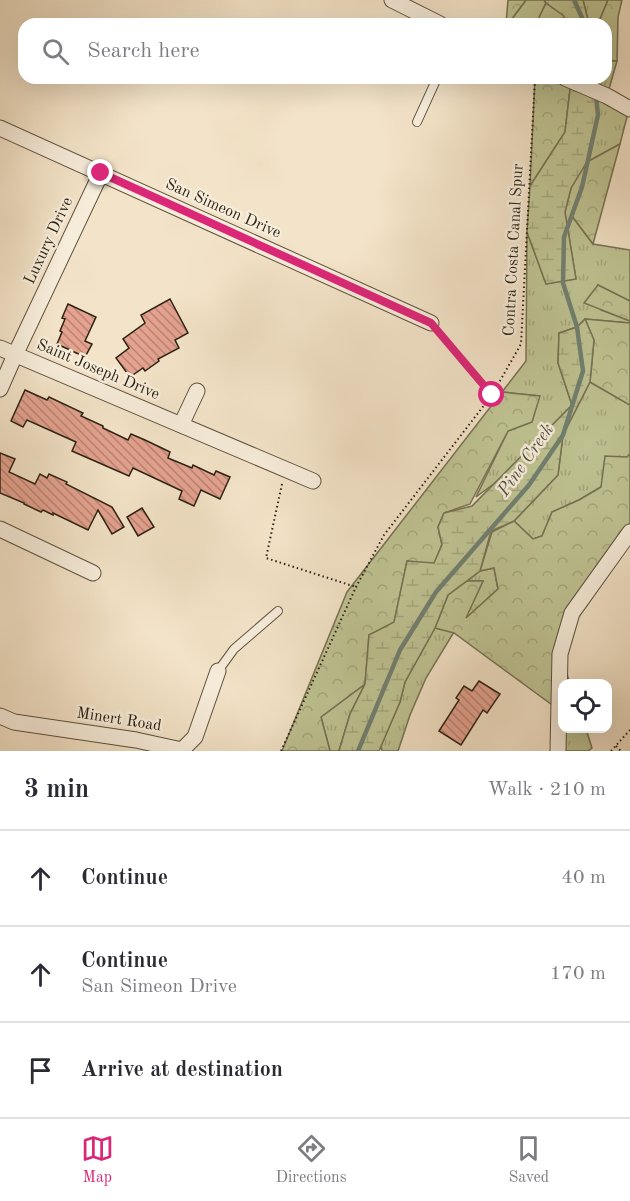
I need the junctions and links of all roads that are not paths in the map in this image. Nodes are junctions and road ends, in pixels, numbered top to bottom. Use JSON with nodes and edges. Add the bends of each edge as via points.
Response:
{"nodes":[{"id":1,"x":392,"y":0,"type":"edge"},
{"id":2,"x":428,"y":18,"type":"edge"},
{"id":3,"x":434,"y":84,"type":"edge"},
{"id":4,"x":579,"y":84,"type":"edge"},
{"id":5,"x":630,"y":110,"type":"edge"},
{"id":6,"x":417,"y":122,"type":"dead end"},
{"id":7,"x":0,"y":128,"type":"edge"},
{"id":8,"x":101,"y":173,"type":"junction"},
{"id":9,"x":431,"y":323,"type":"road end"},
{"id":10,"x":0,"y":348,"type":"edge"},
{"id":11,"x":15,"y":355,"type":"junction"},
{"id":12,"x":0,"y":390,"type":"edge"},
{"id":13,"x":197,"y":391,"type":"dead end"},
{"id":14,"x":181,"y":425,"type":"junction"},
{"id":15,"x":313,"y":481,"type":"dead end"},
{"id":16,"x":0,"y":529,"type":"edge"},
{"id":17,"x":630,"y":532,"type":"edge"},
{"id":18,"x":93,"y":573,"type":"dead end"},
{"id":19,"x":278,"y":611,"type":"dead end"},
{"id":20,"x":218,"y":671,"type":"joint"},
{"id":21,"x":0,"y":716,"type":"edge"},
{"id":22,"x":136,"y":746,"type":"edge"},
{"id":23,"x":558,"y":751,"type":"edge"}],
"edges":[{"from":1,"to":2,"type":"street"},
{"from":3,"to":6,"type":"lane"},
{"from":4,"to":5,"type":"street"},
{"from":7,"to":8,"type":"street","name":"San Simeon Drive"},
{"from":8,"to":9,"type":"street","name":"San Simeon Drive"},
{"from":8,"to":11,"type":"street","name":"Luxury Drive"},
{"from":10,"to":11,"type":"street","name":"Saint Joseph Drive"},
{"from":11,"to":12,"type":"street","name":"Luxury Drive"},
{"from":11,"to":14,"type":"street","name":"Saint Joseph Drive"},
{"from":13,"to":14,"type":"street"},
{"from":14,"to":15,"type":"street","name":"Saint Joseph Drive"},
{"from":16,"to":18,"type":"street"},
{"from":17,"to":23,"type":"street","via":[[572,613],[560,654]]},
{"from":19,"to":20,"type":"lane","via":[[234,649]]},
{"from":20,"to":22,"type":"street","name":"Minert Road","via":[[195,737],[182,750]]},
{"from":21,"to":22,"type":"street","name":"Minert Road"}]}
